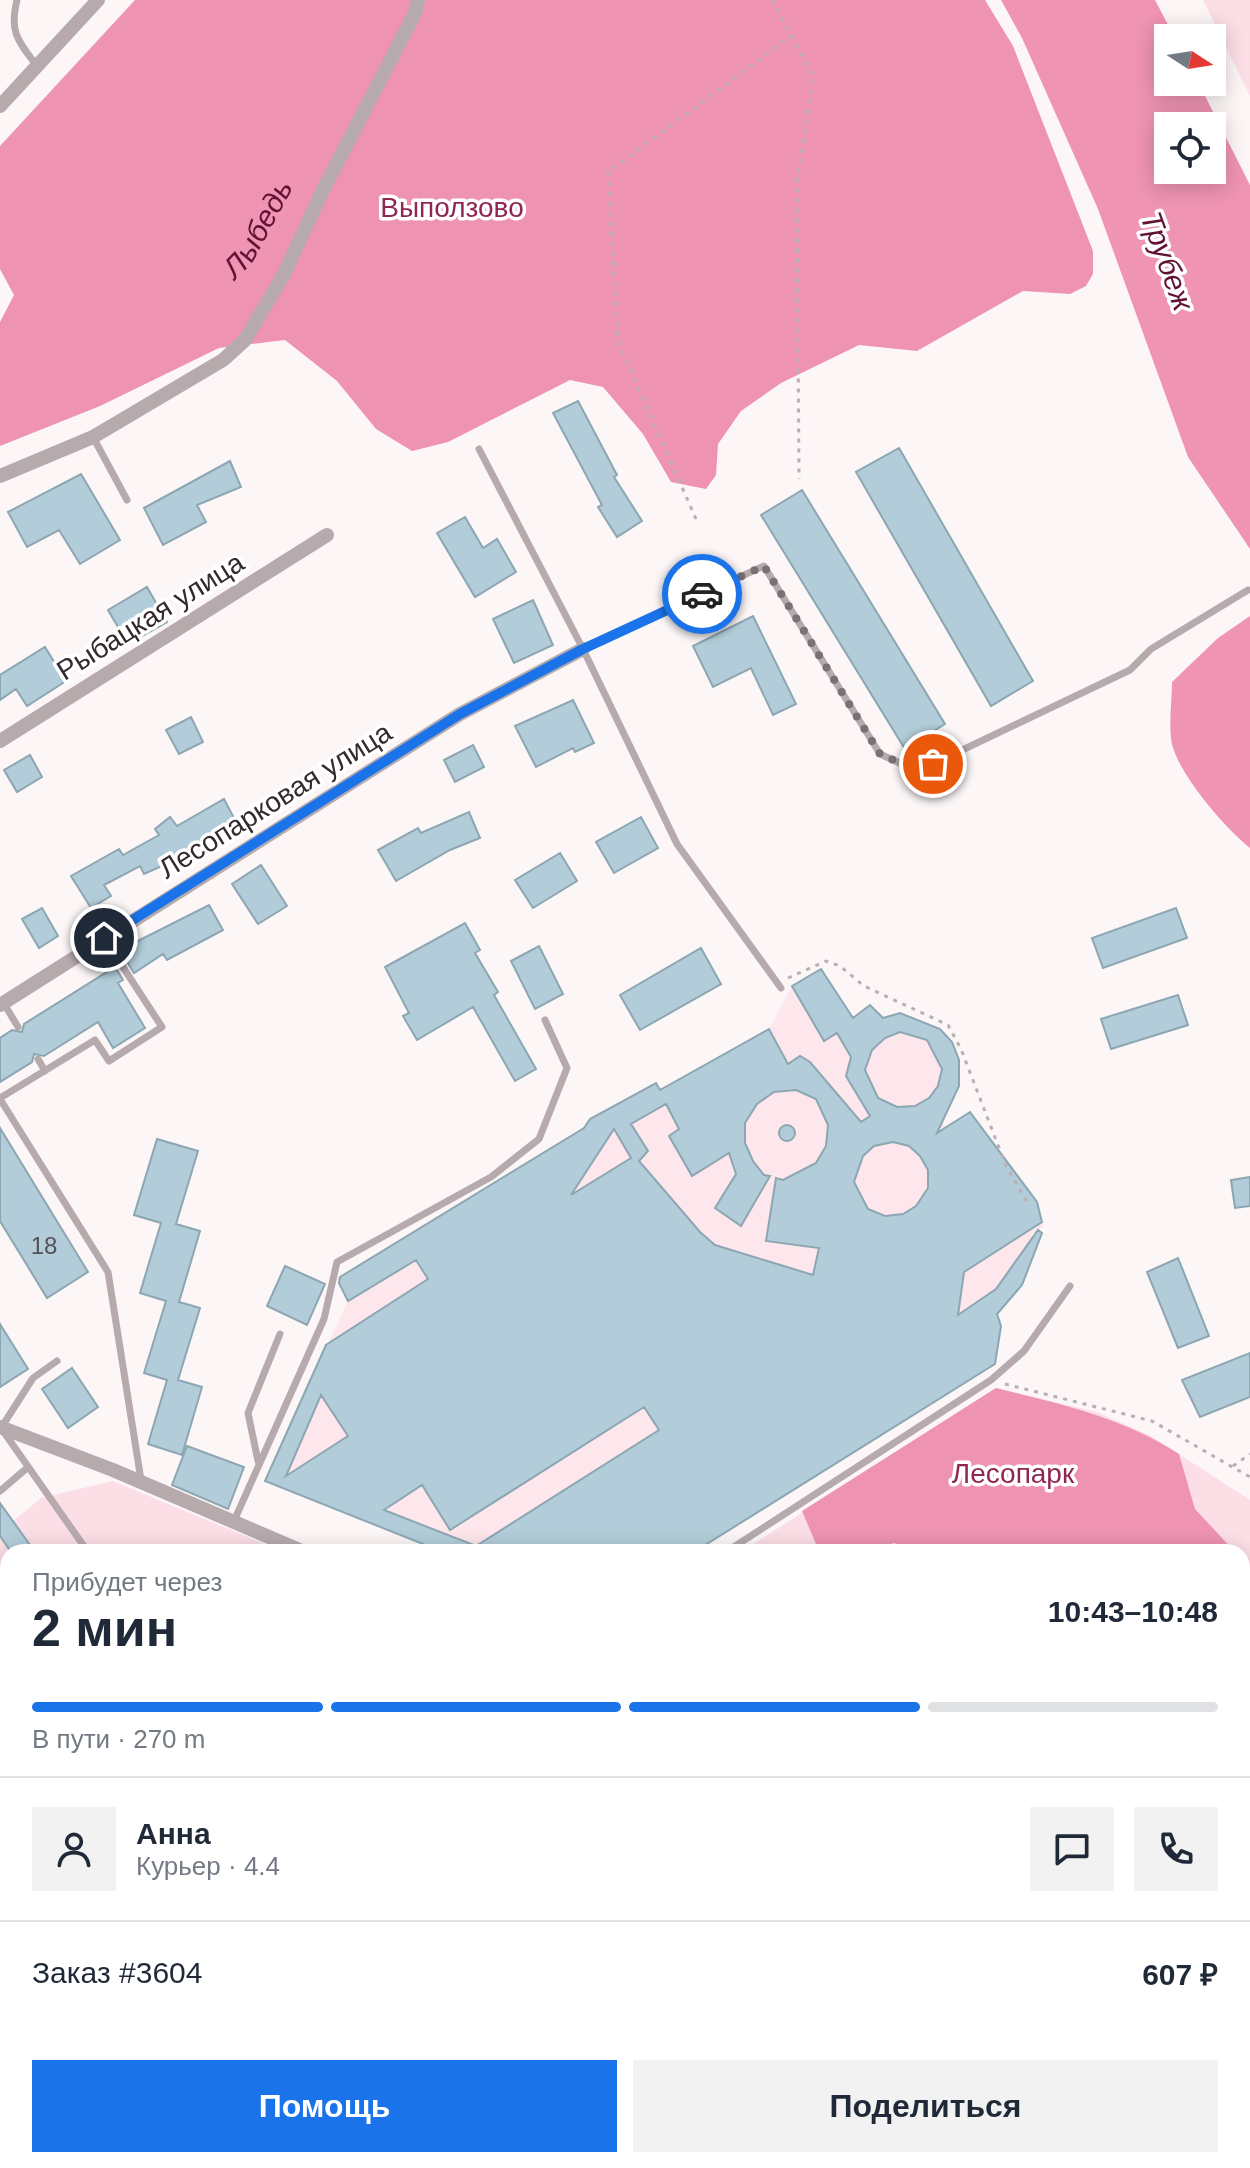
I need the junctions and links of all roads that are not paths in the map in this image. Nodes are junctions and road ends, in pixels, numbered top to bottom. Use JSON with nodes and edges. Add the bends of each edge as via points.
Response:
{"nodes":[{"id":1,"x":17,"y":0,"type":"edge"},
{"id":2,"x":98,"y":0,"type":"edge"},
{"id":3,"x":418,"y":0,"type":"edge"},
{"id":4,"x":39,"y":67,"type":"junction"},
{"id":5,"x":0,"y":106,"type":"edge"},
{"id":6,"x":93,"y":437,"type":"junction"},
{"id":7,"x":479,"y":449,"type":"dead end"},
{"id":8,"x":0,"y":476,"type":"edge"},
{"id":9,"x":127,"y":500,"type":"dead end"},
{"id":10,"x":327,"y":535,"type":"dead end"},
{"id":11,"x":1248,"y":590,"type":"edge"},
{"id":12,"x":583,"y":649,"type":"junction"},
{"id":13,"x":0,"y":741,"type":"edge"},
{"id":14,"x":104,"y":938,"type":"junction"},
{"id":15,"x":779,"y":985,"type":"road end"},
{"id":16,"x":2,"y":1004,"type":"edge"},
{"id":17,"x":545,"y":1020,"type":"dead end"},
{"id":18,"x":18,"y":1027,"type":"dead end"},
{"id":19,"x":38,"y":1059,"type":"dead end"},
{"id":20,"x":45,"y":1071,"type":"junction"},
{"id":21,"x":0,"y":1098,"type":"edge"},
{"id":22,"x":1070,"y":1286,"type":"dead end"},
{"id":23,"x":280,"y":1334,"type":"dead end"},
{"id":24,"x":57,"y":1361,"type":"dead end"},
{"id":25,"x":0,"y":1427,"type":"edge"},
{"id":26,"x":259,"y":1463,"type":"junction"},
{"id":27,"x":27,"y":1468,"type":"junction"},
{"id":28,"x":141,"y":1482,"type":"junction"},
{"id":29,"x":0,"y":1491,"type":"edge"},
{"id":30,"x":234,"y":1521,"type":"junction"},
{"id":31,"x":82,"y":1544,"type":"edge"},
{"id":32,"x":286,"y":1544,"type":"edge"},
{"id":33,"x":738,"y":1544,"type":"edge"}],
"edges":[{"from":1,"to":4,"type":"lane","via":[[11,20],[18,41]]},
{"from":2,"to":4,"type":"street"},
{"from":3,"to":6,"type":"street","via":[[284,274],[245,340],[223,360]]},
{"from":4,"to":5,"type":"street"},
{"from":6,"to":8,"type":"street"},
{"from":6,"to":9,"type":"lane"},
{"from":7,"to":12,"type":"lane"},
{"from":10,"to":13,"type":"street","name":"Рыбацкая улица"},
{"from":11,"to":12,"type":"lane","via":[[1151,649],[1130,670],[933,764],[904,765],[880,754],[764,566]]},
{"from":12,"to":14,"type":"street","name":"Лесопарковая улица","via":[[460,714]]},
{"from":12,"to":15,"type":"lane","via":[[677,844]]},
{"from":14,"to":16,"type":"street","name":"Лесопарковая улица"},
{"from":14,"to":20,"type":"lane","via":[[162,1027],[109,1061],[95,1040]]},
{"from":16,"to":18,"type":"lane"},
{"from":17,"to":26,"type":"lane","via":[[567,1068],[539,1139],[491,1177],[337,1262],[324,1319]]},
{"from":19,"to":20,"type":"lane"},
{"from":20,"to":21,"type":"lane"},
{"from":21,"to":28,"type":"lane","via":[[108,1272]]},
{"from":22,"to":33,"type":"lane","via":[[1024,1351],[991,1380]]},
{"from":23,"to":26,"type":"lane","via":[[248,1413]]},
{"from":24,"to":25,"type":"lane","via":[[33,1378]]},
{"from":25,"to":27,"type":"lane"},
{"from":25,"to":28,"type":"street"},
{"from":26,"to":30,"type":"lane"},
{"from":27,"to":29,"type":"lane"},
{"from":27,"to":31,"type":"lane"},
{"from":28,"to":30,"type":"street"},
{"from":30,"to":32,"type":"street"}]}
